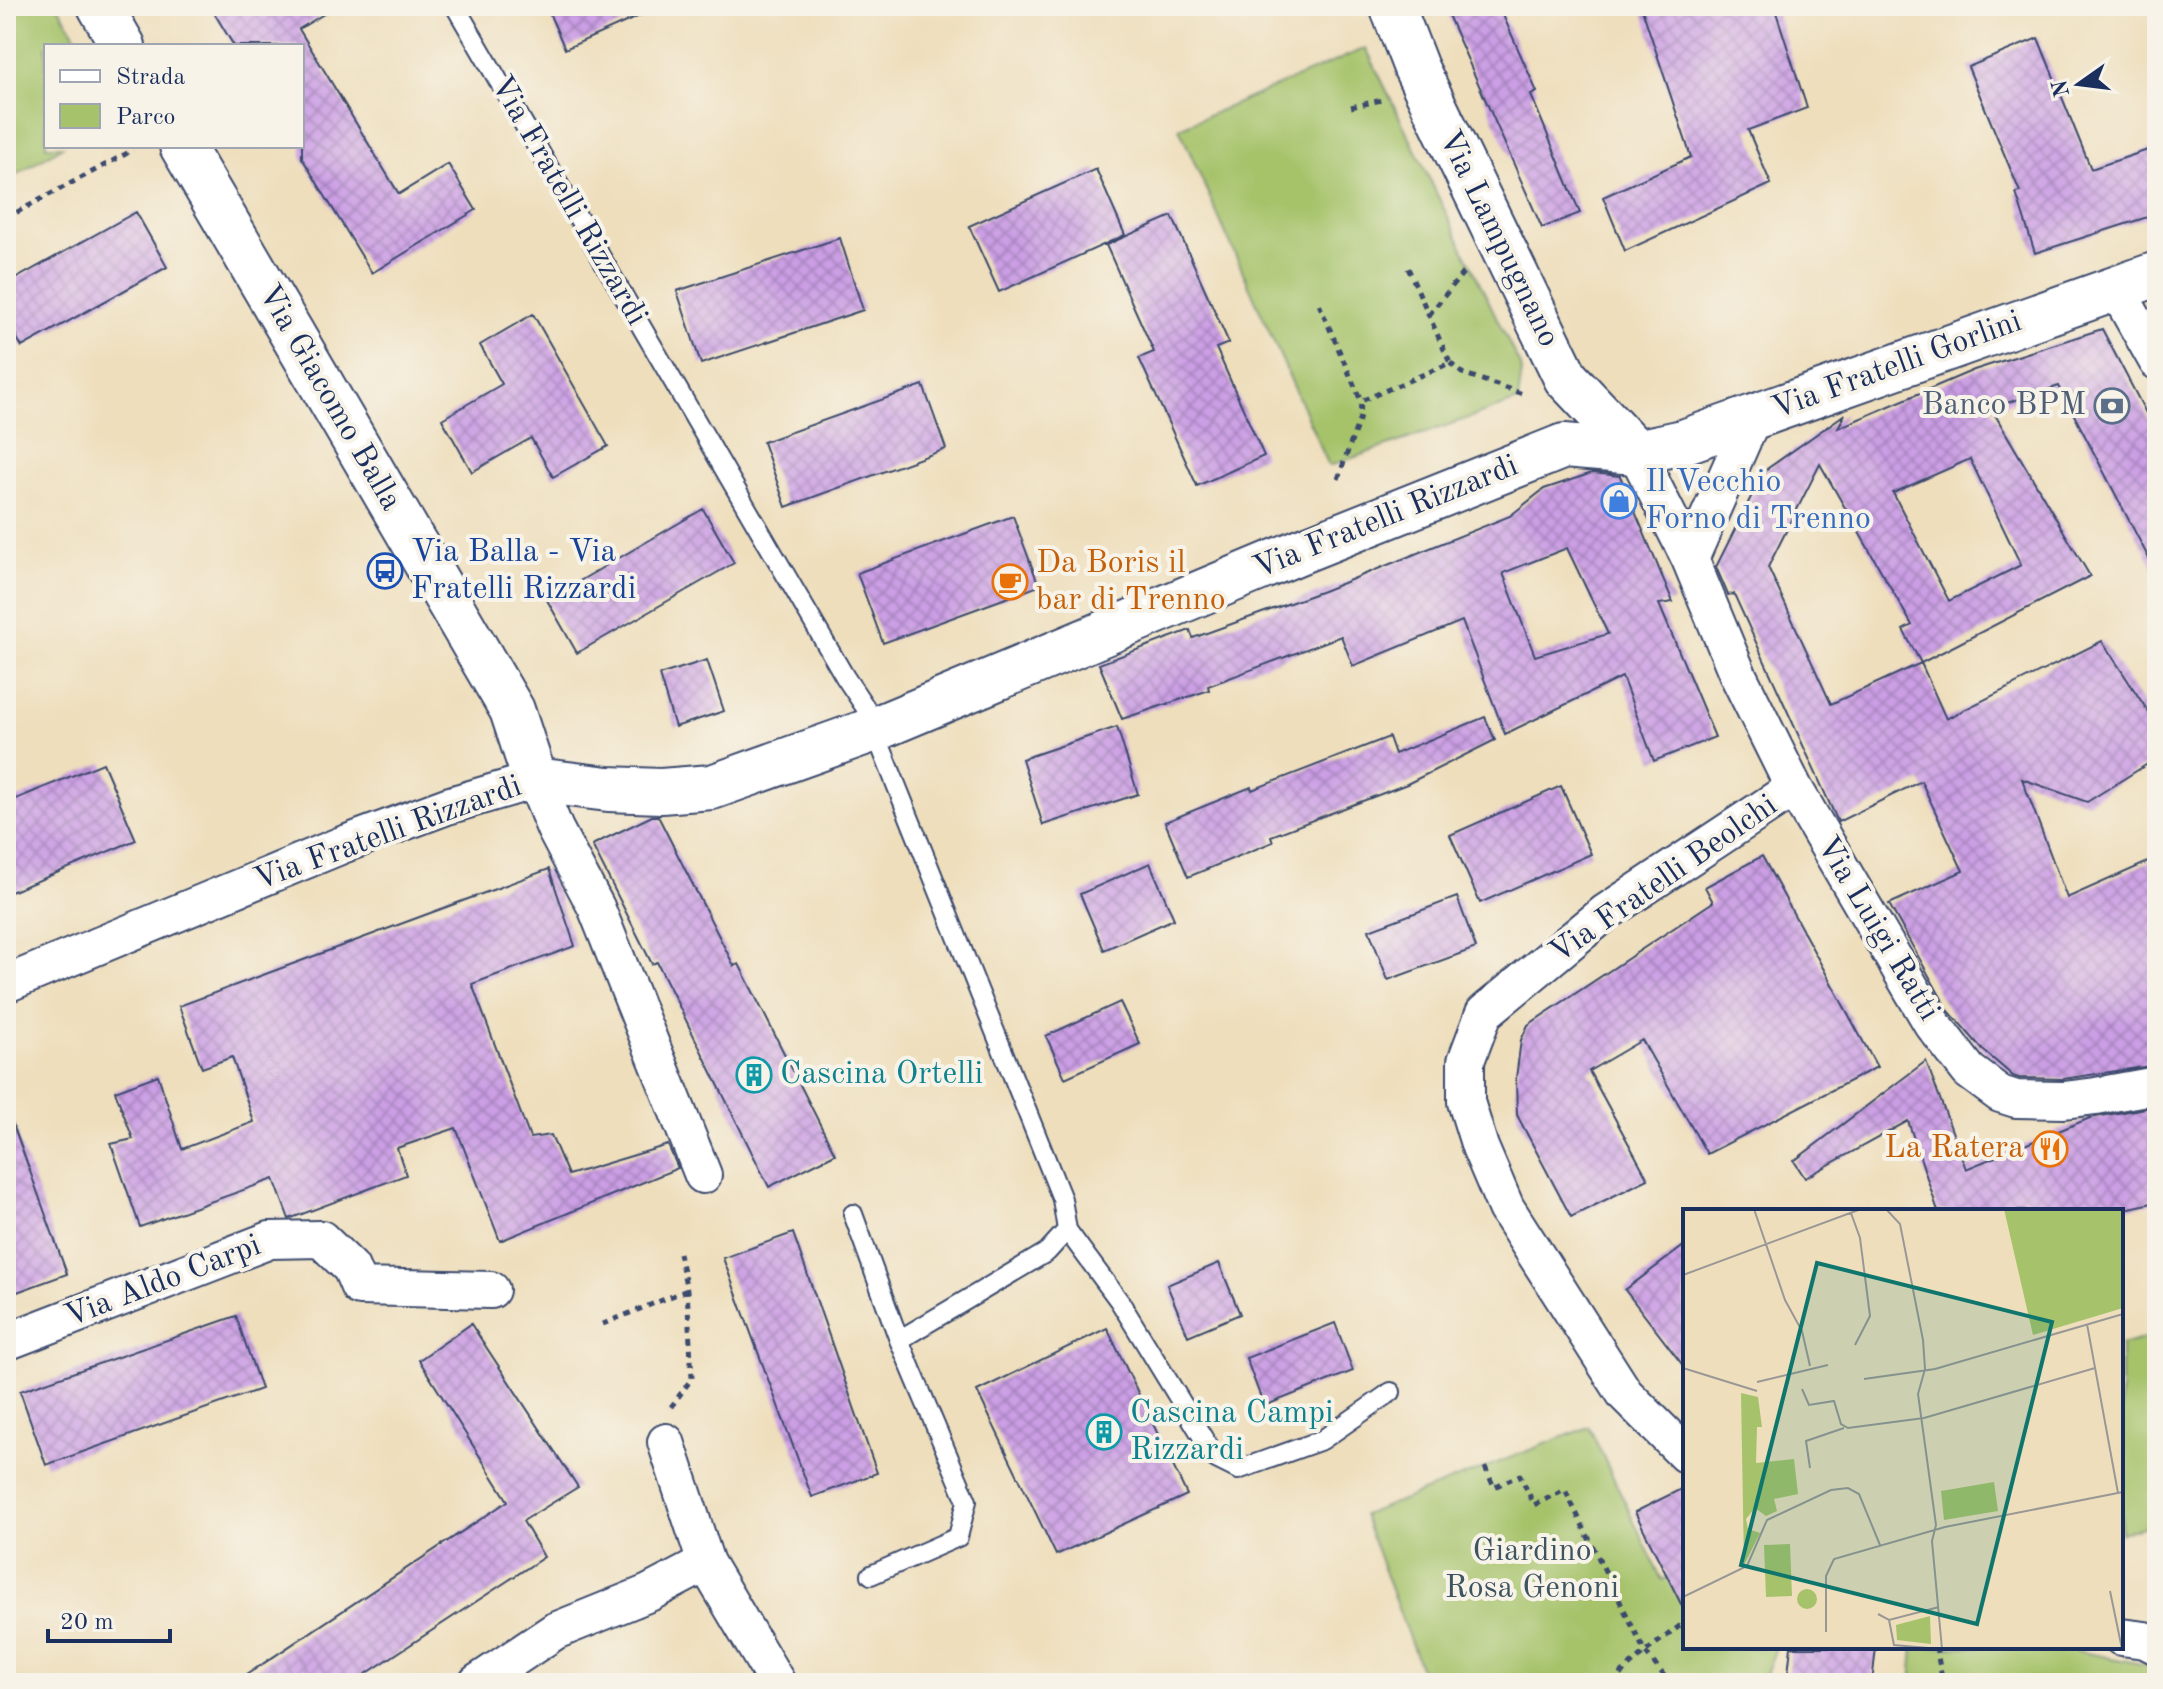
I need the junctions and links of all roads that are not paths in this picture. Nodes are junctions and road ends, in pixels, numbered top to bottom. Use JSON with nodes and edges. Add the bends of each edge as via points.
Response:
{"nodes":[{"id":1,"x":100,"y":6,"type":"edge"},
{"id":2,"x":455,"y":6,"type":"edge"},
{"id":3,"x":1392,"y":6,"type":"edge"},
{"id":4,"x":122,"y":44,"type":"edge"},
{"id":5,"x":183,"y":148,"type":"edge"},
{"id":6,"x":2157,"y":274,"type":"edge"},
{"id":7,"x":2116,"y":288,"type":"junction"},
{"id":8,"x":2157,"y":361,"type":"edge"},
{"id":9,"x":1753,"y":417,"type":"junction"},
{"id":10,"x":1636,"y":452,"type":"junction"},
{"id":11,"x":1690,"y":559,"type":"junction"},
{"id":12,"x":875,"y":729,"type":"junction"},
{"id":13,"x":535,"y":780,"type":"junction"},
{"id":14,"x":1794,"y":788,"type":"junction"},
{"id":15,"x":6,"y":984,"type":"edge"},
{"id":16,"x":2157,"y":1085,"type":"edge"},
{"id":17,"x":703,"y":1175,"type":"dead end"},
{"id":18,"x":853,"y":1214,"type":"dead end"},
{"id":19,"x":1067,"y":1230,"type":"junction"},
{"id":20,"x":491,"y":1290,"type":"dead end"},
{"id":21,"x":899,"y":1340,"type":"junction"},
{"id":22,"x":6,"y":1342,"type":"edge"},
{"id":23,"x":1391,"y":1392,"type":"dead end"},
{"id":24,"x":667,"y":1426,"type":"road end"},
{"id":25,"x":1683,"y":1452,"type":"edge"},
{"id":26,"x":706,"y":1563,"type":"junction"},
{"id":27,"x":871,"y":1575,"type":"dead end"},
{"id":28,"x":2123,"y":1637,"type":"edge"},
{"id":29,"x":2157,"y":1646,"type":"edge"},
{"id":30,"x":477,"y":1683,"type":"edge"},
{"id":31,"x":777,"y":1683,"type":"edge"}],
"edges":[{"from":1,"to":4,"type":"street"},
{"from":2,"to":12,"type":"lane","name":"Via Fratelli Rizzardi"},
{"from":3,"to":10,"type":"street","name":"Via Lampugnano","via":[[1416,68],[1566,378]]},
{"from":5,"to":13,"type":"street","name":"Via Giacomo Balla","via":[[512,710]]},
{"from":6,"to":7,"type":"street","name":"Via Fratelli Gorlini"},
{"from":7,"to":8,"type":"street"},
{"from":7,"to":9,"type":"street","name":"Via Fratelli Gorlini"},
{"from":9,"to":10,"type":"street","name":"Via Fratelli Gorlini"},
{"from":9,"to":11,"type":"street"},
{"from":10,"to":11,"type":"street","name":"Via Luigi Ratti"},
{"from":10,"to":12,"type":"street","name":"Via Fratelli Rizzardi","via":[[1564,446]]},
{"from":11,"to":14,"type":"street","name":"Via Luigi Ratti","via":[[1738,675]]},
{"from":12,"to":13,"type":"street","name":"Via Fratelli Rizzardi","via":[[712,787],[648,790]]},
{"from":12,"to":19,"type":"lane","via":[[1062,1199]]},
{"from":13,"to":15,"type":"street","name":"Via Fratelli Rizzardi","via":[[342,845]]},
{"from":13,"to":17,"type":"street","via":[[596,907]]},
{"from":14,"to":16,"type":"street","name":"Via Luigi Ratti","via":[[1931,1022],[1983,1084],[2016,1099],[2064,1100]]},
{"from":14,"to":25,"type":"street","name":"Via Fratelli Beolchi","via":[[1605,913],[1484,1013],[1466,1061],[1466,1102],[1506,1208],[1625,1394]]},
{"from":18,"to":21,"type":"lane"},
{"from":19,"to":21,"type":"lane","via":[[1047,1252]]},
{"from":19,"to":23,"type":"lane","via":[[1120,1302],[1216,1459],[1238,1470],[1322,1440]]},
{"from":20,"to":22,"type":"street","name":"Via Aldo Carpi","via":[[359,1287],[351,1268],[321,1239],[270,1240]]},
{"from":21,"to":27,"type":"lane","via":[[967,1501],[958,1537]]},
{"from":24,"to":26,"type":"street"},
{"from":26,"to":30,"type":"street","via":[[555,1631]]},
{"from":26,"to":31,"type":"street"},
{"from":28,"to":29,"type":"street"}]}
